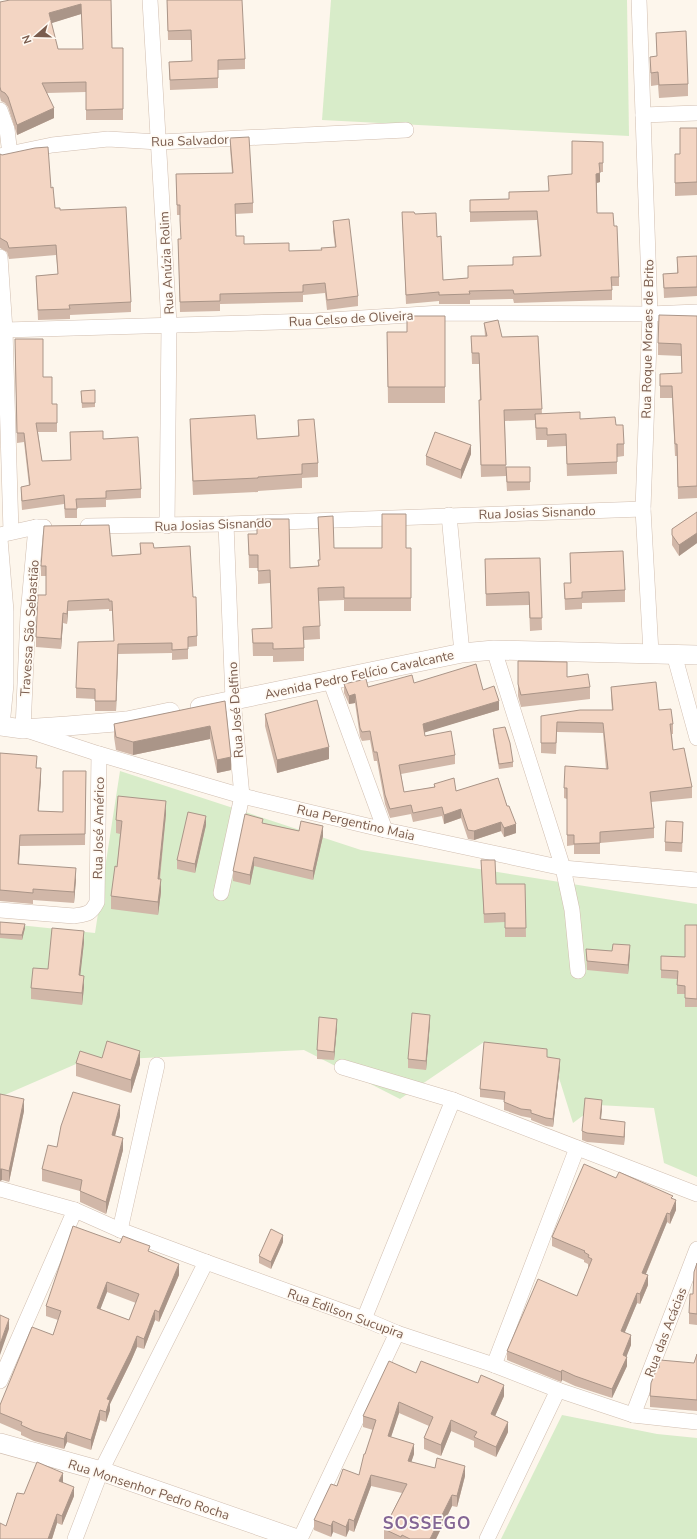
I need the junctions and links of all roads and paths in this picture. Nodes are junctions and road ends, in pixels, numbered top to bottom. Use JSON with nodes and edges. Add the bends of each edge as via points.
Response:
{"nodes":[{"id":1,"x":150,"y":0,"type":"edge"},
{"id":2,"x":639,"y":0,"type":"edge"},
{"id":3,"x":0,"y":110,"type":"edge"},
{"id":4,"x":697,"y":113,"type":"edge"},
{"id":5,"x":643,"y":115,"type":"junction"},
{"id":6,"x":406,"y":130,"type":"dead end"},
{"id":7,"x":159,"y":142,"type":"junction"},
{"id":8,"x":5,"y":155,"type":"edge"},
{"id":9,"x":0,"y":257,"type":"edge"},
{"id":10,"x":1,"y":275,"type":"edge"},
{"id":11,"x":697,"y":312,"type":"edge"},
{"id":12,"x":650,"y":314,"type":"junction"},
{"id":13,"x":169,"y":324,"type":"junction"},
{"id":14,"x":5,"y":330,"type":"junction"},
{"id":15,"x":643,"y":509,"type":"junction"},
{"id":16,"x":449,"y":515,"type":"junction"},
{"id":17,"x":226,"y":524,"type":"junction"},
{"id":18,"x":59,"y":526,"type":"edge"},
{"id":19,"x":74,"y":526,"type":"edge"},
{"id":20,"x":167,"y":526,"type":"junction"},
{"id":21,"x":36,"y":527,"type":"junction"},
{"id":22,"x":4,"y":535,"type":"edge"},
{"id":23,"x":494,"y":650,"type":"junction"},
{"id":24,"x":462,"y":653,"type":"junction"},
{"id":25,"x":651,"y":653,"type":"junction"},
{"id":26,"x":674,"y":654,"type":"junction"},
{"id":27,"x":697,"y":655,"type":"edge"},
{"id":28,"x":330,"y":680,"type":"junction"},
{"id":29,"x":233,"y":700,"type":"junction"},
{"id":30,"x":1,"y":726,"type":"edge"},
{"id":31,"x":23,"y":729,"type":"junction"},
{"id":32,"x":697,"y":738,"type":"edge"},
{"id":33,"x":99,"y":754,"type":"junction"},
{"id":34,"x":242,"y":796,"type":"junction"},
{"id":35,"x":385,"y":830,"type":"junction"},
{"id":36,"x":563,"y":868,"type":"junction"},
{"id":37,"x":697,"y":880,"type":"edge"},
{"id":38,"x":221,"y":893,"type":"dead end"},
{"id":39,"x":0,"y":910,"type":"edge"},
{"id":40,"x":578,"y":971,"type":"dead end"},
{"id":41,"x":156,"y":1065,"type":"dead end"},
{"id":42,"x":342,"y":1067,"type":"dead end"},
{"id":43,"x":453,"y":1100,"type":"junction"},
{"id":44,"x":577,"y":1148,"type":"junction"},
{"id":45,"x":0,"y":1189,"type":"edge"},
{"id":46,"x":697,"y":1194,"type":"edge"},
{"id":47,"x":75,"y":1210,"type":"junction"},
{"id":48,"x":120,"y":1230,"type":"junction"},
{"id":49,"x":697,"y":1249,"type":"edge"},
{"id":50,"x":206,"y":1262,"type":"junction"},
{"id":51,"x":364,"y":1319,"type":"junction"},
{"id":52,"x":397,"y":1333,"type":"junction"},
{"id":53,"x":494,"y":1365,"type":"junction"},
{"id":54,"x":0,"y":1381,"type":"edge"},
{"id":55,"x":558,"y":1390,"type":"junction"},
{"id":56,"x":633,"y":1415,"type":"junction"},
{"id":57,"x":697,"y":1422,"type":"edge"},
{"id":58,"x":0,"y":1443,"type":"edge"},
{"id":59,"x":101,"y":1471,"type":"junction"},
{"id":60,"x":75,"y":1539,"type":"edge"},
{"id":61,"x":299,"y":1539,"type":"edge"},
{"id":62,"x":486,"y":1539,"type":"edge"}],
"edges":[{"from":1,"to":7,"type":"street","name":"Rua Anúzia Rolim"},
{"from":2,"to":5,"type":"street","name":"Rua Roque Moraes de Brito"},
{"from":3,"to":8,"type":"street","via":[[7,129]]},
{"from":4,"to":5,"type":"street"},
{"from":5,"to":12,"type":"street","name":"Rua Roque Moraes de Brito"},
{"from":6,"to":7,"type":"street","name":"Rua Salvador"},
{"from":7,"to":8,"type":"street","name":"Rua Salvador","via":[[108,139],[78,141]]},
{"from":7,"to":13,"type":"street","name":"Rua Anúzia Rolim"},
{"from":9,"to":10,"type":"street","name":"Travessa São Sebastião"},
{"from":10,"to":14,"type":"street","name":"Travessa São Sebastião"},
{"from":11,"to":12,"type":"street","name":"Rua Celso de Oliveira"},
{"from":12,"to":13,"type":"street","name":"Rua Celso de Oliveira","via":[[441,313]]},
{"from":12,"to":15,"type":"street","name":"Rua Roque Moraes de Brito"},
{"from":13,"to":14,"type":"street","name":"Rua Celso de Oliveira"},
{"from":13,"to":20,"type":"street","name":"Rua Anúzia Rolim"},
{"from":14,"to":22,"type":"street","name":"Travessa São Sebastião"},
{"from":15,"to":16,"type":"street","name":"Rua Josias Sisnando"},
{"from":15,"to":25,"type":"street","name":"Rua Roque Moraes de Brito"},
{"from":16,"to":17,"type":"street","name":"Rua Josias Sisnando"},
{"from":16,"to":24,"type":"street"},
{"from":17,"to":20,"type":"street","name":"Rua Josias Sisnando"},
{"from":17,"to":29,"type":"street","name":"Rua José Delfino"},
{"from":18,"to":21,"type":"street"},
{"from":19,"to":20,"type":"street","name":"Rua Josias Sisnando"},
{"from":21,"to":22,"type":"street"},
{"from":21,"to":31,"type":"street","name":"Travessa São Sebastião","via":[[28,615]]},
{"from":22,"to":30,"type":"street","name":"Travessa São Sebastião","via":[[6,684]]},
{"from":23,"to":24,"type":"street","name":"Avenida Pedro Felício Cavalcante"},
{"from":23,"to":25,"type":"street","name":"Avenida Pedro Felício Cavalcante"},
{"from":23,"to":36,"type":"street"},
{"from":24,"to":28,"type":"street","name":"Avenida Pedro Felício Cavalcante"},
{"from":25,"to":26,"type":"street","name":"Avenida Pedro Felício Cavalcante"},
{"from":26,"to":27,"type":"street","name":"Avenida Pedro Felício Cavalcante"},
{"from":26,"to":32,"type":"street"},
{"from":28,"to":29,"type":"street","name":"Avenida Pedro Felício Cavalcante"},
{"from":28,"to":35,"type":"street"},
{"from":29,"to":31,"type":"street","name":"Avenida Pedro Felício Cavalcante","via":[[127,721]]},
{"from":29,"to":34,"type":"street","name":"Rua José Delfino"},
{"from":30,"to":31,"type":"street","name":"Avenida Pedro Felício Cavalcante"},
{"from":31,"to":33,"type":"street","name":"Rua Pergentino Maia"},
{"from":33,"to":34,"type":"street","name":"Rua Pergentino Maia"},
{"from":33,"to":39,"type":"street","name":"Rua José Américo","via":[[97,902],[93,911],[74,916]]},
{"from":34,"to":35,"type":"street","name":"Rua Pergentino Maia"},
{"from":34,"to":38,"type":"street","name":"Rua José Delfino"},
{"from":35,"to":36,"type":"street","name":"Rua Pergentino Maia"},
{"from":36,"to":37,"type":"street","name":"Rua Pergentino Maia"},
{"from":36,"to":40,"type":"street","via":[[572,910]]},
{"from":41,"to":48,"type":"street"},
{"from":42,"to":43,"type":"street"},
{"from":43,"to":44,"type":"street"},
{"from":43,"to":51,"type":"street"},
{"from":44,"to":46,"type":"street"},
{"from":44,"to":53,"type":"street"},
{"from":45,"to":47,"type":"street","name":"Rua Edilson Sucupira"},
{"from":47,"to":48,"type":"street","name":"Rua Edilson Sucupira"},
{"from":47,"to":54,"type":"street"},
{"from":48,"to":50,"type":"street","name":"Rua Edilson Sucupira"},
{"from":49,"to":56,"type":"street","name":"Rua das Acácias"},
{"from":50,"to":51,"type":"street","name":"Rua Edilson Sucupira"},
{"from":50,"to":59,"type":"street"},
{"from":51,"to":52,"type":"street","name":"Rua Edilson Sucupira"},
{"from":52,"to":53,"type":"street","name":"Rua Edilson Sucupira"},
{"from":52,"to":61,"type":"street"},
{"from":53,"to":55,"type":"street","name":"Rua Edilson Sucupira"},
{"from":55,"to":56,"type":"street","name":"Rua Edilson Sucupira"},
{"from":55,"to":62,"type":"street"},
{"from":56,"to":57,"type":"street","name":"Rua Edilson Sucupira"},
{"from":58,"to":59,"type":"street","name":"Rua Monsenhor Pedro Rocha"},
{"from":59,"to":60,"type":"street"},
{"from":59,"to":61,"type":"street","name":"Rua Monsenhor Pedro Rocha"}]}
